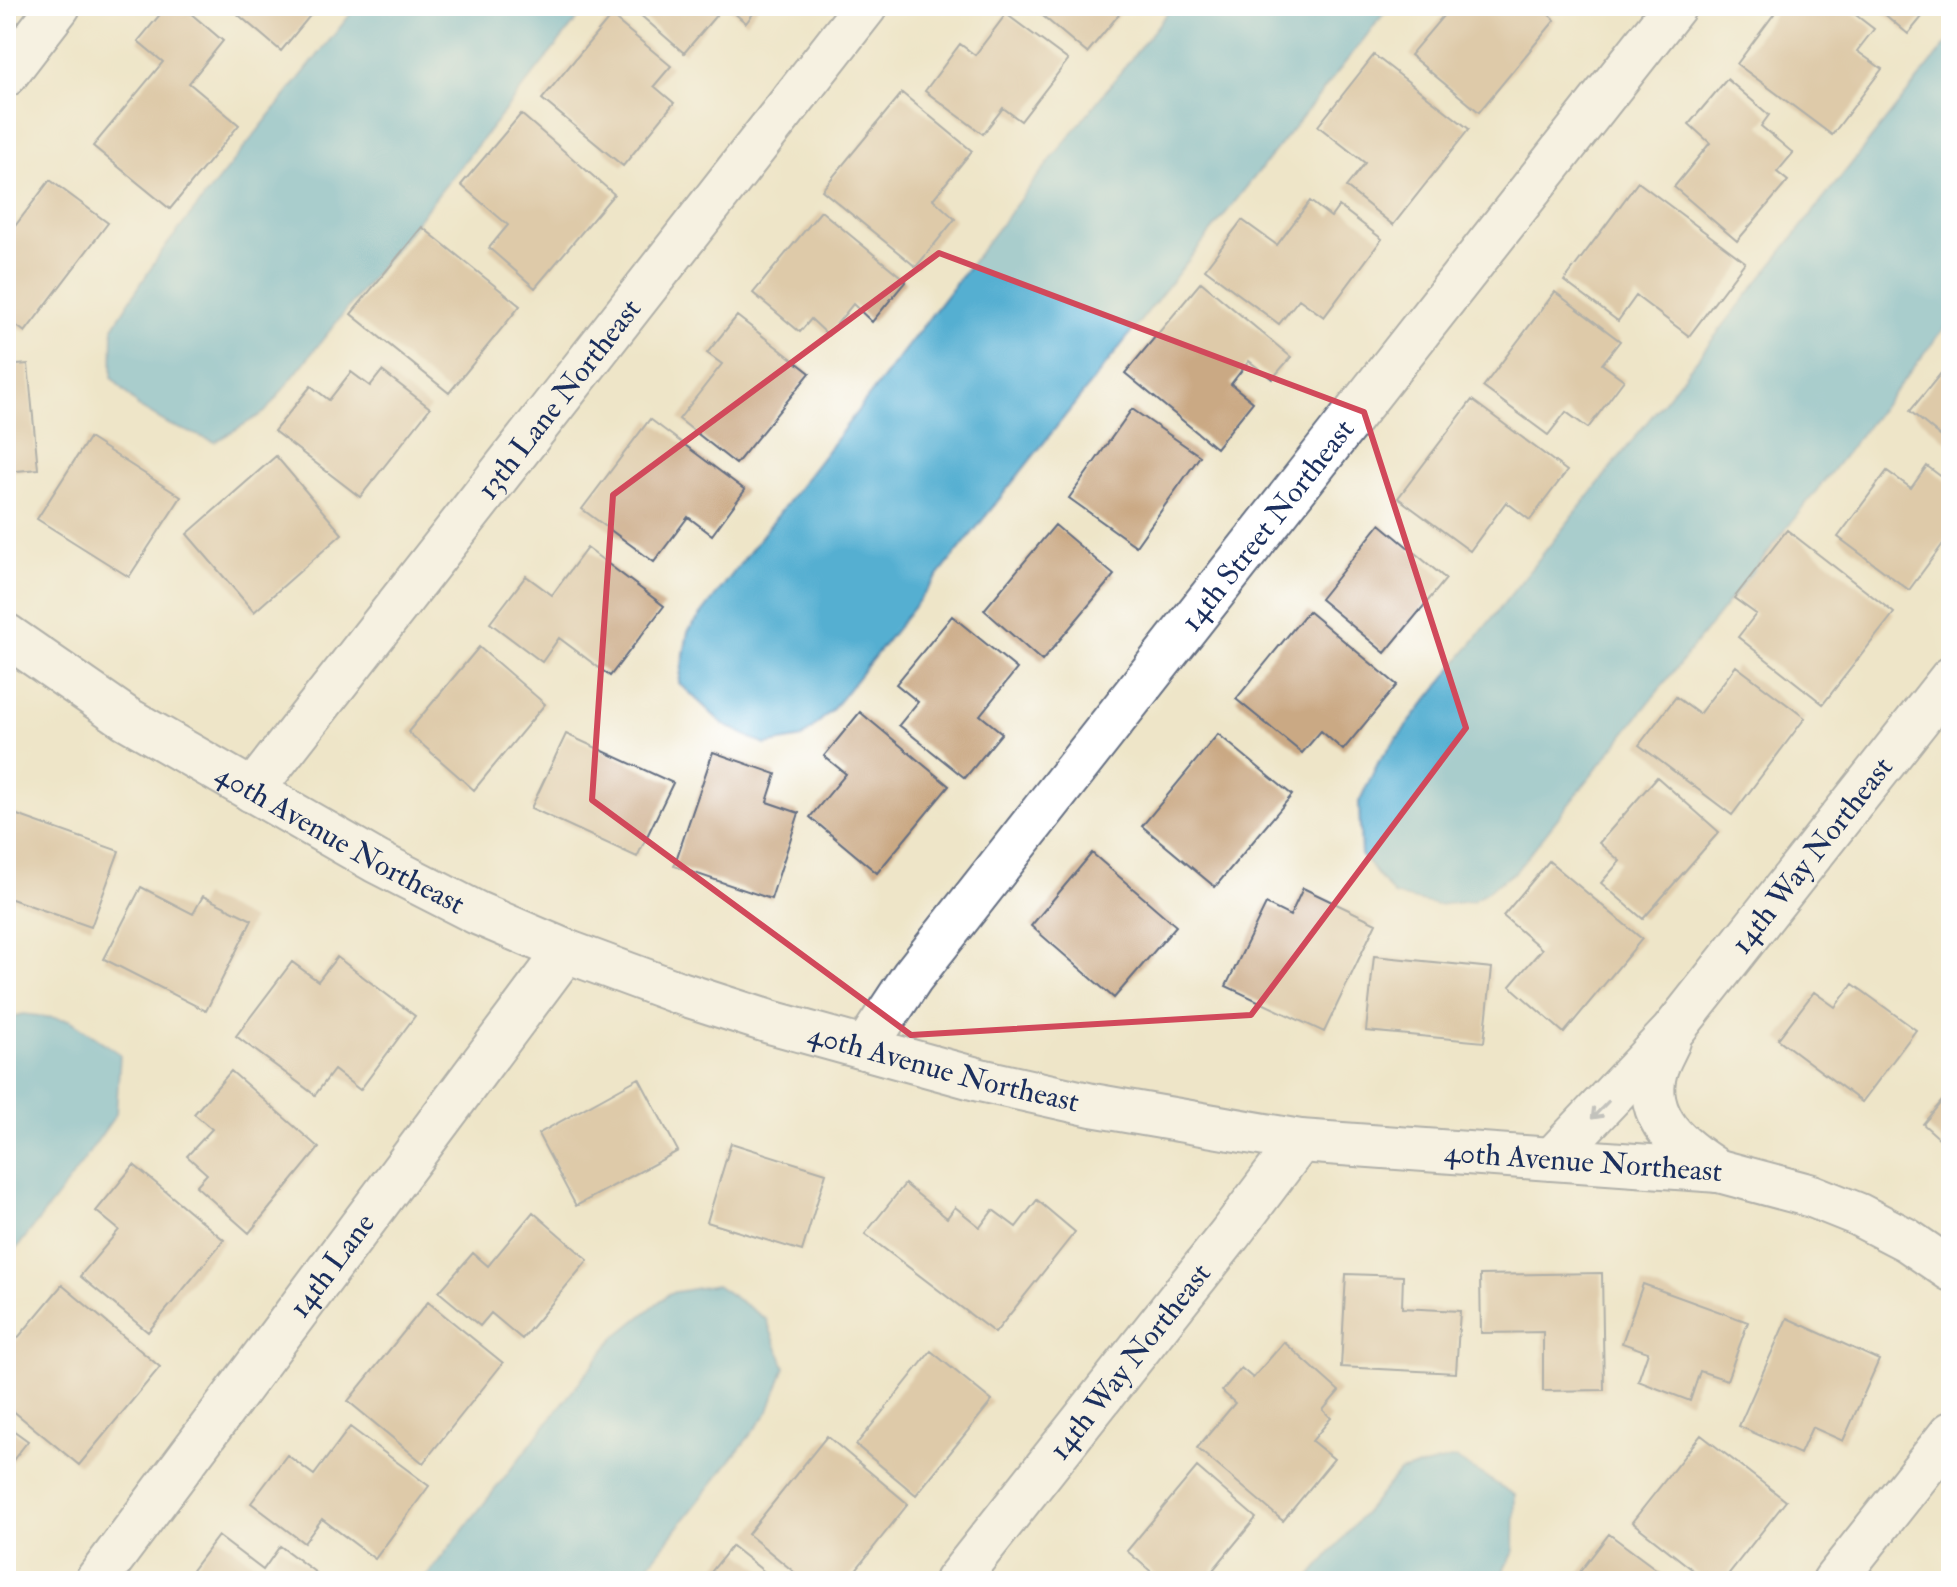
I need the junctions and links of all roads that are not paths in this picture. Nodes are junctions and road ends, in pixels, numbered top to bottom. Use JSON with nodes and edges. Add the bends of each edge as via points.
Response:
{"nodes":[{"id":1,"x":59,"y":6,"type":"edge"},
{"id":2,"x":866,"y":6,"type":"edge"},
{"id":3,"x":1675,"y":6,"type":"edge"},
{"id":4,"x":6,"y":75,"type":"edge"},
{"id":5,"x":6,"y":635,"type":"edge"},
{"id":6,"x":1951,"y":678,"type":"edge"},
{"id":7,"x":252,"y":791,"type":"junction"},
{"id":8,"x":566,"y":951,"type":"junction"},
{"id":9,"x":1672,"y":1032,"type":"junction"},
{"id":10,"x":865,"y":1048,"type":"junction"},
{"id":11,"x":1300,"y":1141,"type":"junction"},
{"id":12,"x":1552,"y":1159,"type":"junction"},
{"id":13,"x":1719,"y":1171,"type":"junction"},
{"id":14,"x":1951,"y":1270,"type":"edge"},
{"id":15,"x":1951,"y":1433,"type":"edge"},
{"id":16,"x":96,"y":1581,"type":"edge"},
{"id":17,"x":956,"y":1581,"type":"edge"},
{"id":18,"x":1834,"y":1581,"type":"edge"}],
"edges":[{"from":1,"to":4,"type":"street"},
{"from":2,"to":7,"type":"street","name":"13th Lane Northeast"},
{"from":3,"to":10,"type":"street","name":"14th Street Northeast","via":[[912,977]]},
{"from":5,"to":7,"type":"street","name":"40th Avenue Northeast","via":[[126,718]]},
{"from":6,"to":9,"type":"street","name":"14th Way Northeast"},
{"from":7,"to":8,"type":"street","name":"40th Avenue Northeast","via":[[477,913]]},
{"from":8,"to":10,"type":"street","name":"40th Avenue Northeast","via":[[677,992]]},
{"from":8,"to":16,"type":"street","name":"14th Lane"},
{"from":9,"to":12,"type":"street","name":"14th Way Northeast","one_way":true},
{"from":9,"to":13,"type":"street","name":"14th Way Northeast","via":[[1655,1072],[1653,1095],[1659,1115],[1672,1138]]},
{"from":10,"to":11,"type":"street","name":"40th Avenue Northeast","via":[[1092,1105]]},
{"from":11,"to":12,"type":"street","name":"40th Avenue Northeast"},
{"from":11,"to":17,"type":"street","name":"14th Way Northeast"},
{"from":12,"to":13,"type":"street","name":"40th Avenue Northeast"},
{"from":13,"to":14,"type":"street","name":"40th Avenue Northeast","via":[[1857,1214]]},
{"from":15,"to":18,"type":"street"}]}
